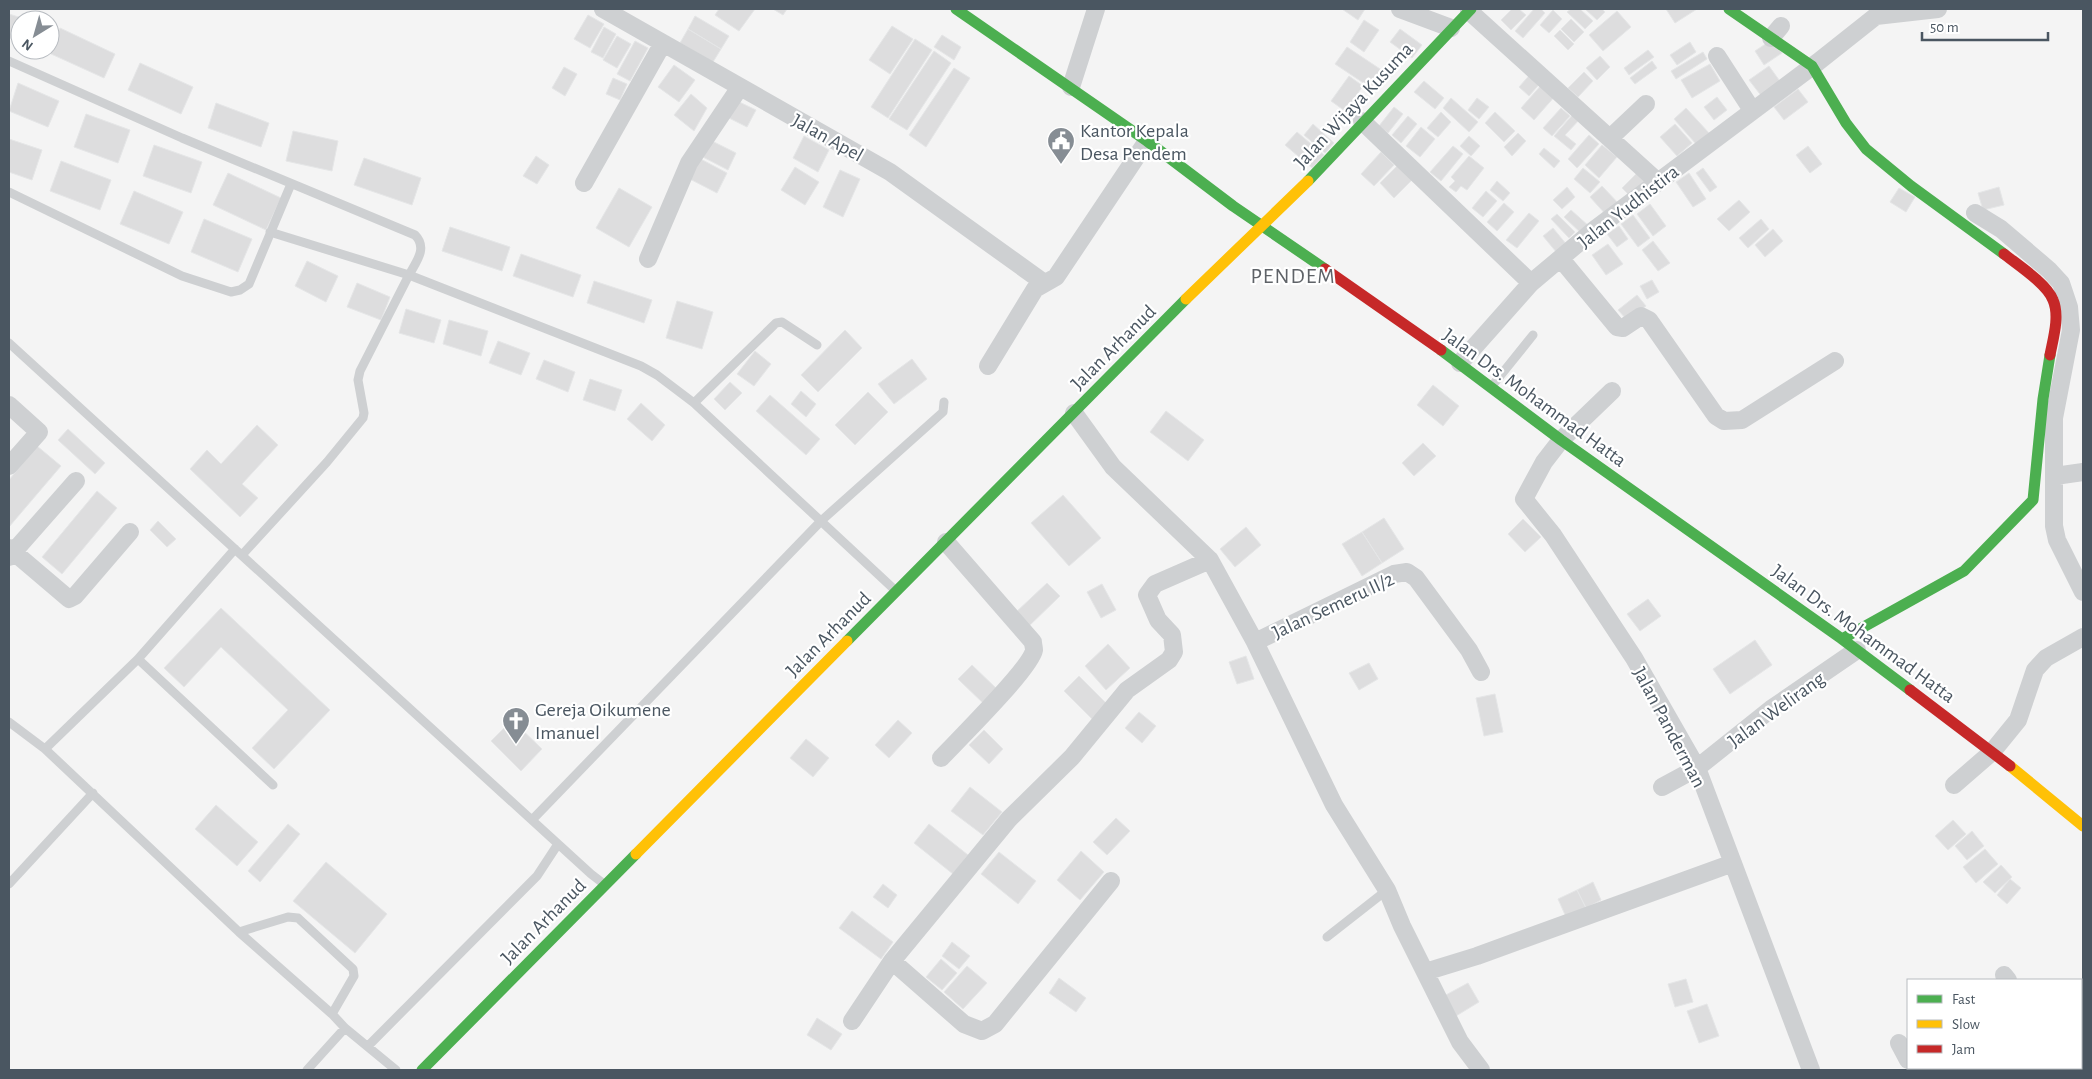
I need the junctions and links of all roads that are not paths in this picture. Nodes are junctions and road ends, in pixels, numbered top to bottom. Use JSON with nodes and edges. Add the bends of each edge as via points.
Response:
{"nodes":[{"id":1,"x":603,"y":9,"type":"edge"},
{"id":2,"x":956,"y":9,"type":"edge"},
{"id":3,"x":1096,"y":9,"type":"edge"},
{"id":4,"x":1400,"y":9,"type":"edge"},
{"id":5,"x":1729,"y":9,"type":"edge"},
{"id":6,"x":1938,"y":9,"type":"edge"},
{"id":7,"x":1470,"y":10,"type":"edge"},
{"id":8,"x":1875,"y":12,"type":"edge"},
{"id":9,"x":1451,"y":28,"type":"junction"},
{"id":10,"x":663,"y":43,"type":"junction"},
{"id":11,"x":1717,"y":56,"type":"dead end"},
{"id":12,"x":9,"y":61,"type":"edge"},
{"id":13,"x":1818,"y":62,"type":"junction"},
{"id":14,"x":740,"y":87,"type":"junction"},
{"id":15,"x":1071,"y":87,"type":"junction"},
{"id":16,"x":1646,"y":104,"type":"dead end"},
{"id":17,"x":1752,"y":110,"type":"junction"},
{"id":18,"x":1362,"y":121,"type":"junction"},
{"id":19,"x":1610,"y":138,"type":"junction"},
{"id":20,"x":1147,"y":141,"type":"junction"},
{"id":21,"x":1658,"y":182,"type":"junction"},
{"id":22,"x":584,"y":183,"type":"dead end"},
{"id":23,"x":290,"y":184,"type":"junction"},
{"id":24,"x":9,"y":192,"type":"edge"},
{"id":25,"x":1975,"y":213,"type":"dead end"},
{"id":26,"x":1264,"y":226,"type":"junction"},
{"id":27,"x":270,"y":232,"type":"junction"},
{"id":28,"x":1996,"y":236,"type":"junction"},
{"id":29,"x":648,"y":259,"type":"dead end"},
{"id":30,"x":1560,"y":259,"type":"junction"},
{"id":31,"x":409,"y":275,"type":"junction"},
{"id":32,"x":1043,"y":282,"type":"junction"},
{"id":33,"x":1531,"y":283,"type":"junction"},
{"id":34,"x":2068,"y":330,"type":"edge"},
{"id":35,"x":1533,"y":335,"type":"dead end"},
{"id":36,"x":9,"y":343,"type":"edge"},
{"id":37,"x":817,"y":345,"type":"dead end"},
{"id":38,"x":1835,"y":361,"type":"dead end"},
{"id":39,"x":1460,"y":363,"type":"junction"},
{"id":40,"x":988,"y":366,"type":"dead end"},
{"id":41,"x":1491,"y":387,"type":"junction"},
{"id":42,"x":1612,"y":391,"type":"dead end"},
{"id":43,"x":944,"y":402,"type":"dead end"},
{"id":44,"x":694,"y":404,"type":"junction"},
{"id":45,"x":9,"y":405,"type":"edge"},
{"id":46,"x":1074,"y":413,"type":"junction"},
{"id":47,"x":1561,"y":440,"type":"junction"},
{"id":48,"x":9,"y":466,"type":"edge"},
{"id":49,"x":2083,"y":472,"type":"edge"},
{"id":50,"x":2055,"y":476,"type":"junction"},
{"id":51,"x":76,"y":481,"type":"dead end"},
{"id":52,"x":2035,"y":493,"type":"junction"},
{"id":53,"x":2055,"y":497,"type":"junction"},
{"id":54,"x":821,"y":521,"type":"junction"},
{"id":55,"x":130,"y":532,"type":"dead end"},
{"id":56,"x":946,"y":542,"type":"junction"},
{"id":57,"x":235,"y":549,"type":"junction"},
{"id":58,"x":10,"y":552,"type":"edge"},
{"id":59,"x":242,"y":555,"type":"junction"},
{"id":60,"x":1210,"y":560,"type":"junction"},
{"id":61,"x":896,"y":592,"type":"junction"},
{"id":62,"x":2083,"y":592,"type":"edge"},
{"id":63,"x":1842,"y":638,"type":"junction"},
{"id":64,"x":2083,"y":638,"type":"edge"},
{"id":65,"x":1255,"y":642,"type":"junction"},
{"id":66,"x":1856,"y":650,"type":"junction"},
{"id":67,"x":138,"y":659,"type":"junction"},
{"id":68,"x":1480,"y":672,"type":"dead end"},
{"id":69,"x":9,"y":722,"type":"edge"},
{"id":70,"x":45,"y":749,"type":"junction"},
{"id":71,"x":1992,"y":752,"type":"junction"},
{"id":72,"x":941,"y":758,"type":"dead end"},
{"id":73,"x":1697,"y":768,"type":"junction"},
{"id":74,"x":273,"y":785,"type":"dead end"},
{"id":75,"x":1954,"y":785,"type":"dead end"},
{"id":76,"x":1662,"y":787,"type":"dead end"},
{"id":77,"x":94,"y":793,"type":"junction"},
{"id":78,"x":532,"y":820,"type":"junction"},
{"id":79,"x":2083,"y":826,"type":"edge"},
{"id":80,"x":558,"y":844,"type":"junction"},
{"id":81,"x":1733,"y":863,"type":"junction"},
{"id":82,"x":1111,"y":881,"type":"dead end"},
{"id":83,"x":9,"y":884,"type":"edge"},
{"id":84,"x":606,"y":885,"type":"junction"},
{"id":85,"x":1387,"y":890,"type":"junction"},
{"id":86,"x":239,"y":932,"type":"junction"},
{"id":87,"x":1327,"y":937,"type":"dead end"},
{"id":88,"x":892,"y":961,"type":"junction"},
{"id":89,"x":1425,"y":972,"type":"junction"},
{"id":90,"x":332,"y":1014,"type":"junction"},
{"id":91,"x":852,"y":1021,"type":"dead end"},
{"id":92,"x":345,"y":1028,"type":"junction"},
{"id":93,"x":1899,"y":1043,"type":"dead end"},
{"id":94,"x":368,"y":1046,"type":"junction"},
{"id":95,"x":1907,"y":1058,"type":"edge"},
{"id":96,"x":307,"y":1070,"type":"edge"},
{"id":97,"x":396,"y":1070,"type":"edge"},
{"id":98,"x":422,"y":1070,"type":"edge"},
{"id":99,"x":1481,"y":1070,"type":"edge"},
{"id":100,"x":1811,"y":1070,"type":"edge"}],
"edges":[{"from":1,"to":10,"type":"street","name":"Jalan Apel"},
{"from":2,"to":15,"type":"street","name":"Jalan Drs. Mohammad Hatta"},
{"from":3,"to":15,"type":"street"},
{"from":4,"to":9,"type":"street"},
{"from":5,"to":13,"type":"street","via":[[1775,32]]},
{"from":6,"to":8,"type":"street"},
{"from":7,"to":9,"type":"street","name":"Jalan Wijaya Kusuma"},
{"from":7,"to":19,"type":"street"},
{"from":8,"to":13,"type":"street","name":"Jalan Yudhistira"},
{"from":9,"to":18,"type":"street","name":"Jalan Wijaya Kusuma"},
{"from":10,"to":14,"type":"street","name":"Jalan Apel"},
{"from":10,"to":22,"type":"street"},
{"from":11,"to":17,"type":"street"},
{"from":12,"to":23,"type":"lane"},
{"from":13,"to":17,"type":"street","name":"Jalan Yudhistira"},
{"from":13,"to":28,"type":"street","via":[[1846,124],[1866,149],[1911,186]]},
{"from":14,"to":29,"type":"street","via":[[689,163]]},
{"from":14,"to":32,"type":"street","name":"Jalan Apel","via":[[890,172]]},
{"from":15,"to":20,"type":"street","name":"Jalan Drs. Mohammad Hatta"},
{"from":16,"to":19,"type":"street"},
{"from":17,"to":21,"type":"street","name":"Jalan Yudhistira"},
{"from":18,"to":26,"type":"street","name":"Jalan Wijaya Kusuma"},
{"from":18,"to":33,"type":"street"},
{"from":19,"to":21,"type":"street"},
{"from":20,"to":26,"type":"street","name":"Jalan Drs. Mohammad Hatta"},
{"from":20,"to":32,"type":"street","via":[[1056,277]]},
{"from":21,"to":30,"type":"street","name":"Jalan Yudhistira"},
{"from":23,"to":27,"type":"lane"},
{"from":23,"to":31,"type":"lane","via":[[415,236],[422,248]]},
{"from":24,"to":27,"type":"lane","via":[[182,276],[231,292],[249,284]]},
{"from":25,"to":28,"type":"street"},
{"from":26,"to":39,"type":"street","name":"Jalan Drs. Mohammad Hatta"},
{"from":26,"to":46,"type":"street","name":"Jalan Arhanud","via":[[1229,256]]},
{"from":27,"to":31,"type":"lane"},
{"from":28,"to":34,"type":"street","via":[[2050,270],[2061,283],[2070,307]]},
{"from":30,"to":33,"type":"street","name":"Jalan Yudhistira"},
{"from":30,"to":38,"type":"street","via":[[1617,327],[1623,328],[1641,316],[1649,320],[1716,416],[1724,421],[1742,420]]},
{"from":31,"to":44,"type":"lane","via":[[641,366]]},
{"from":31,"to":59,"type":"lane","via":[[360,371],[358,380],[363,418]]},
{"from":32,"to":40,"type":"street","via":[[1035,288]]},
{"from":33,"to":39,"type":"street","name":"Jalan Yudhistira"},
{"from":34,"to":50,"type":"street","via":[[2054,418]]},
{"from":34,"to":52,"type":"street","via":[[2043,398]]},
{"from":35,"to":41,"type":"lane"},
{"from":36,"to":57,"type":"lane"},
{"from":37,"to":44,"type":"lane","via":[[782,322],[776,323]]},
{"from":39,"to":41,"type":"street","name":"Jalan Drs. Mohammad Hatta"},
{"from":41,"to":47,"type":"street","name":"Jalan Drs. Mohammad Hatta"},
{"from":42,"to":47,"type":"street"},
{"from":43,"to":54,"type":"lane","via":[[943,412]]},
{"from":44,"to":54,"type":"lane"},
{"from":45,"to":48,"type":"street","via":[[38,432]]},
{"from":46,"to":56,"type":"street","name":"Jalan Arhanud"},
{"from":46,"to":60,"type":"street","via":[[1113,467]]},
{"from":47,"to":63,"type":"street","name":"Jalan Drs. Mohammad Hatta"},
{"from":47,"to":73,"type":"street","name":"Jalan Panderman","via":[[1544,462],[1524,499],[1552,535],[1634,658]]},
{"from":49,"to":50,"type":"street"},
{"from":50,"to":53,"type":"street"},
{"from":51,"to":58,"type":"street"},
{"from":52,"to":53,"type":"street"},
{"from":52,"to":63,"type":"street","via":[[2029,505],[1964,571]]},
{"from":53,"to":62,"type":"street","via":[[2057,540]]},
{"from":54,"to":61,"type":"lane"},
{"from":54,"to":78,"type":"lane"},
{"from":55,"to":58,"type":"street","via":[[75,596],[69,598]]},
{"from":56,"to":61,"type":"street","name":"Jalan Arhanud"},
{"from":56,"to":72,"type":"street","via":[[1033,642],[1034,650],[1004,691]]},
{"from":57,"to":59,"type":"lane"},
{"from":57,"to":67,"type":"lane"},
{"from":59,"to":78,"type":"lane"},
{"from":60,"to":65,"type":"street"},
{"from":60,"to":88,"type":"street","via":[[1155,584],[1147,594],[1158,620],[1172,635],[1174,652],[1168,660],[1127,690],[1072,757],[1009,819]]},
{"from":61,"to":84,"type":"street","name":"Jalan Arhanud"},
{"from":63,"to":66,"type":"street","name":"Jalan Drs. Mohammad Hatta"},
{"from":64,"to":71,"type":"street","via":[[2046,658],[2035,670],[2018,720]]},
{"from":65,"to":68,"type":"street","name":"Jalan Semeru II/2","via":[[1394,574],[1407,572],[1416,578],[1436,604]]},
{"from":65,"to":85,"type":"street","via":[[1334,805]]},
{"from":66,"to":71,"type":"street","name":"Jalan Drs. Mohammad Hatta"},
{"from":66,"to":73,"type":"street","name":"Jalan Welirang","via":[[1771,709]]},
{"from":67,"to":70,"type":"lane"},
{"from":67,"to":74,"type":"lane"},
{"from":69,"to":70,"type":"lane"},
{"from":70,"to":77,"type":"lane"},
{"from":71,"to":75,"type":"street"},
{"from":71,"to":79,"type":"street","name":"Jalan Drs. Mohammad Hatta"},
{"from":73,"to":76,"type":"street","name":"Jalan Welirang"},
{"from":73,"to":81,"type":"street","name":"Jalan Panderman"},
{"from":77,"to":83,"type":"lane"},
{"from":77,"to":86,"type":"lane"},
{"from":78,"to":80,"type":"lane"},
{"from":80,"to":84,"type":"lane"},
{"from":80,"to":94,"type":"lane","via":[[537,876]]},
{"from":81,"to":89,"type":"street"},
{"from":81,"to":100,"type":"street","name":"Jalan Panderman"},
{"from":82,"to":88,"type":"street","via":[[995,1024],[982,1031],[964,1024]]},
{"from":84,"to":98,"type":"street","name":"Jalan Arhanud"},
{"from":85,"to":87,"type":"lane"},
{"from":85,"to":89,"type":"street"},
{"from":86,"to":90,"type":"lane"},
{"from":86,"to":90,"type":"lane","via":[[288,917],[298,918],[313,931],[354,968],[354,976]]},
{"from":88,"to":91,"type":"street"},
{"from":89,"to":99,"type":"street","via":[[1460,1042]]},
{"from":90,"to":92,"type":"lane"},
{"from":92,"to":94,"type":"lane"},
{"from":92,"to":96,"type":"lane"},
{"from":93,"to":95,"type":"street"},
{"from":94,"to":97,"type":"lane"}]}
